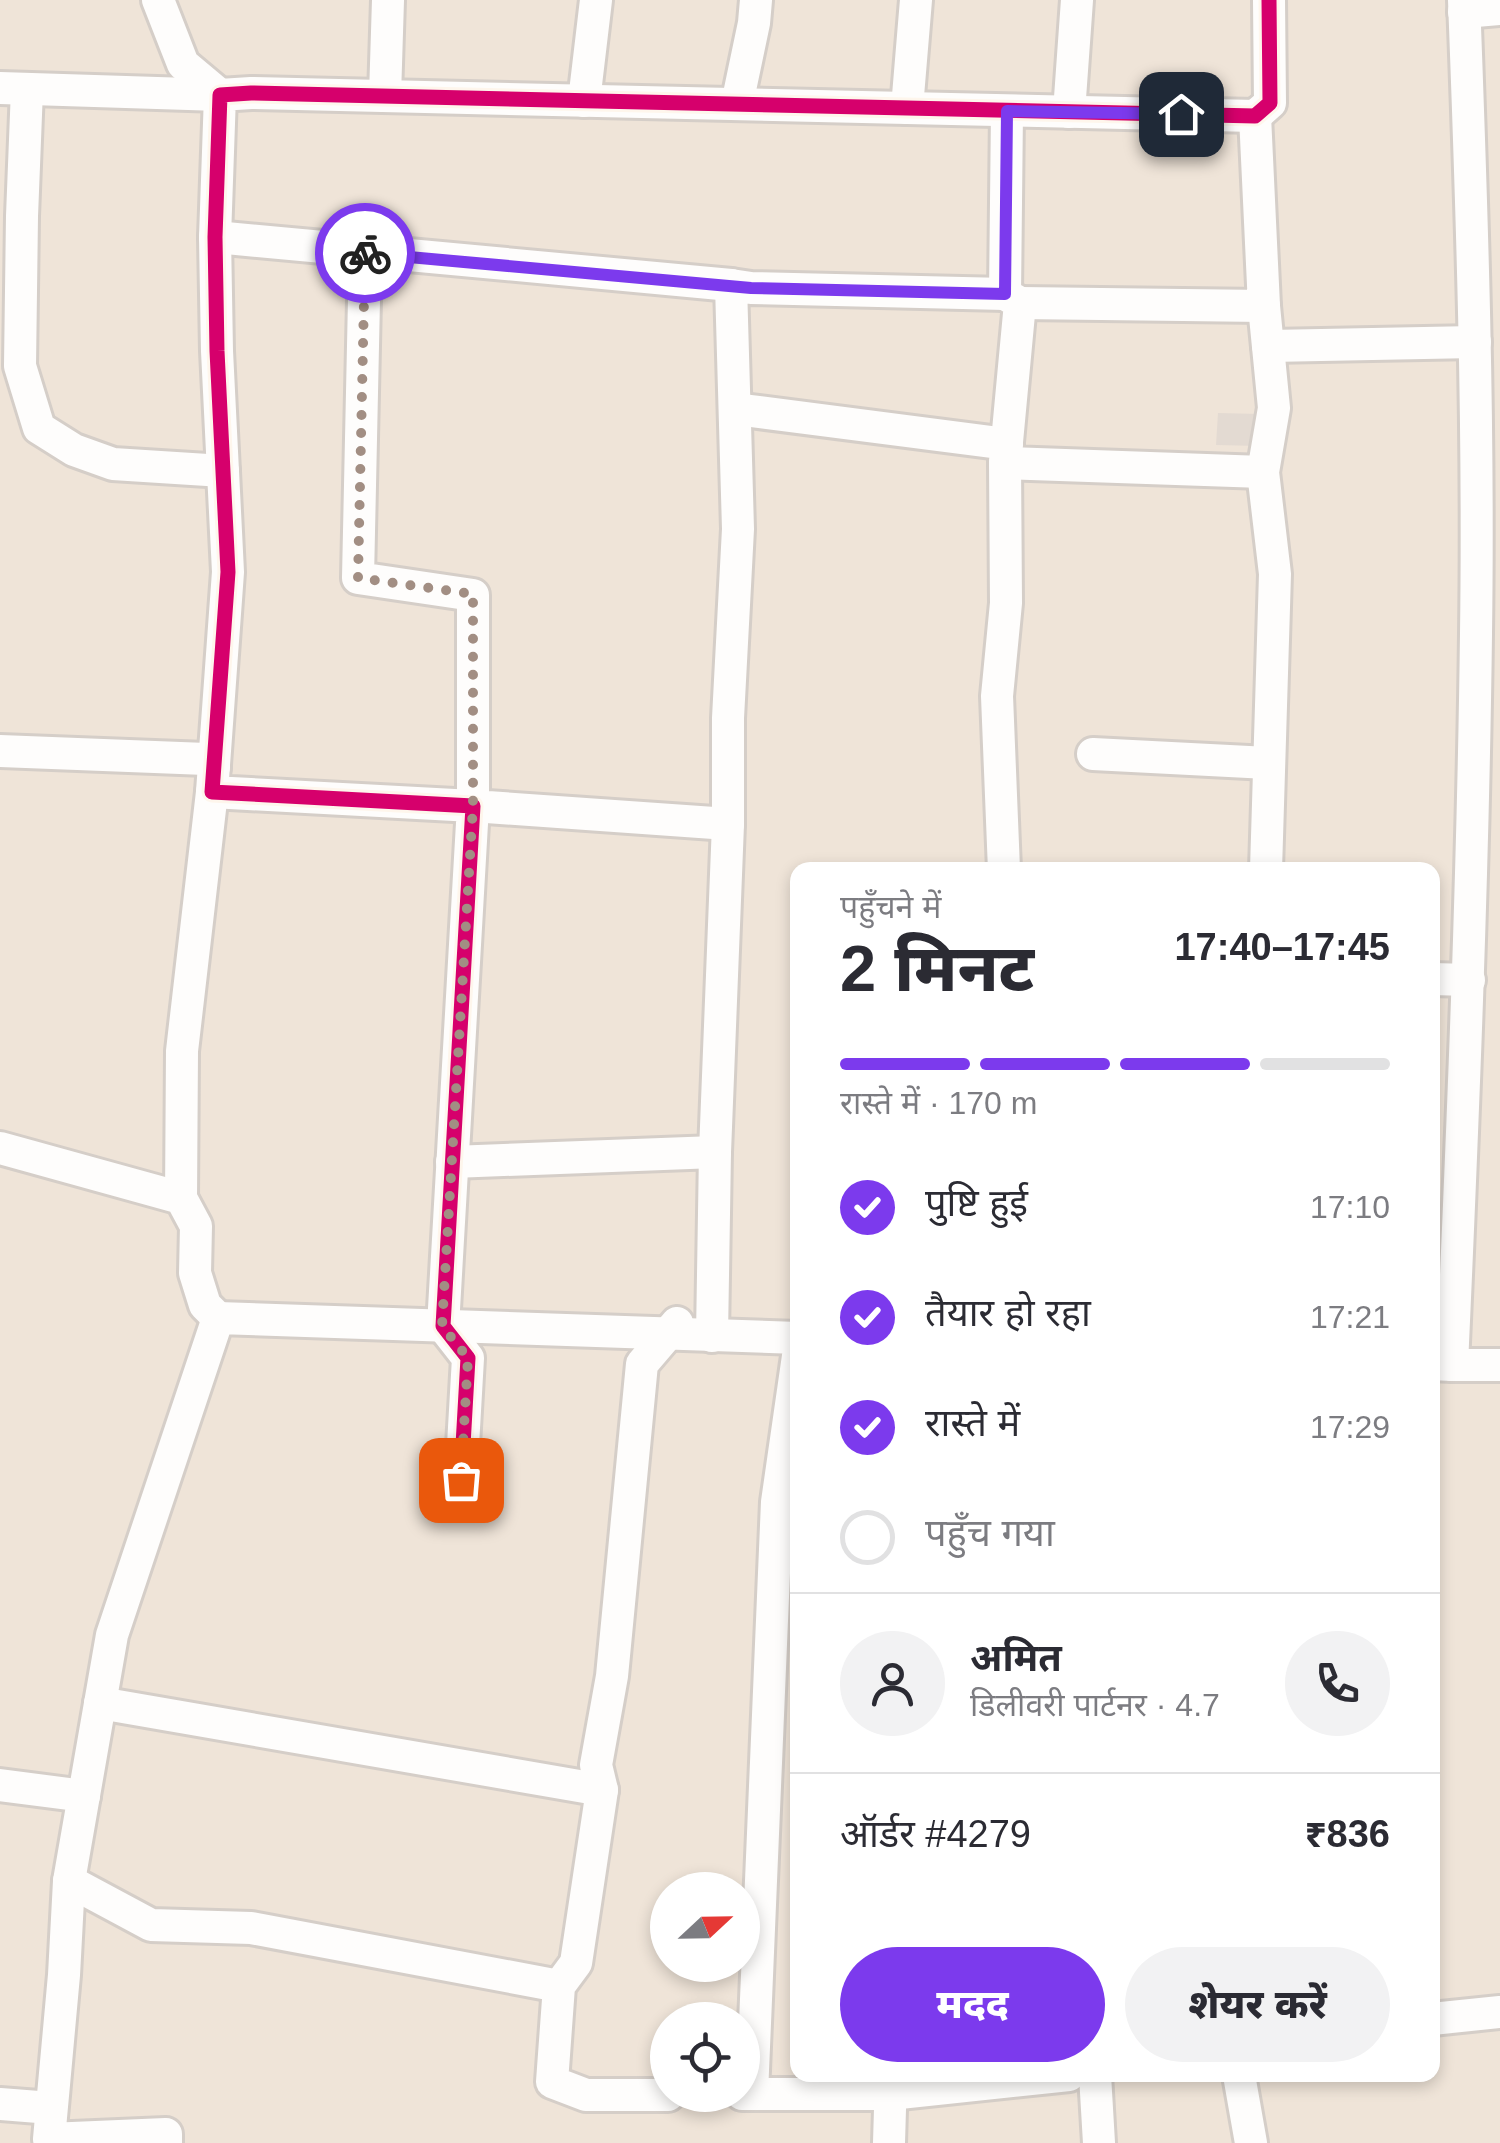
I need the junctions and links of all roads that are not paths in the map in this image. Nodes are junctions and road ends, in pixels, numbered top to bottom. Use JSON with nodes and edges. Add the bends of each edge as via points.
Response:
{"nodes":[{"id":1,"x":158,"y":0,"type":"edge"},
{"id":2,"x":388,"y":0,"type":"edge"},
{"id":3,"x":596,"y":0,"type":"edge"},
{"id":4,"x":756,"y":0,"type":"edge"},
{"id":5,"x":916,"y":0,"type":"edge"},
{"id":6,"x":1076,"y":0,"type":"edge"},
{"id":7,"x":1269,"y":0,"type":"edge"},
{"id":8,"x":1464,"y":6,"type":"edge"},
{"id":9,"x":1500,"y":9,"type":"edge"},
{"id":10,"x":14,"y":89,"type":"edge"},
{"id":11,"x":220,"y":95,"type":"junction"},
{"id":12,"x":384,"y":96,"type":"junction"},
{"id":13,"x":584,"y":100,"type":"junction"},
{"id":14,"x":737,"y":104,"type":"junction"},
{"id":15,"x":907,"y":108,"type":"junction"},
{"id":16,"x":1007,"y":111,"type":"junction"},
{"id":17,"x":1069,"y":112,"type":"junction"},
{"id":18,"x":1255,"y":116,"type":"junction"},
{"id":19,"x":1485,"y":198,"type":"edge"},
{"id":20,"x":215,"y":238,"type":"junction"},
{"id":21,"x":365,"y":253,"type":"junction"},
{"id":22,"x":732,"y":285,"type":"junction"},
{"id":23,"x":1012,"y":298,"type":"junction"},
{"id":24,"x":1264,"y":306,"type":"junction"},
{"id":25,"x":1475,"y":342,"type":"junction"},
{"id":26,"x":1268,"y":346,"type":"junction"},
{"id":27,"x":1488,"y":376,"type":"edge"},
{"id":28,"x":735,"y":410,"type":"junction"},
{"id":29,"x":1006,"y":453,"type":"junction"},
{"id":30,"x":1488,"y":469,"type":"edge"},
{"id":31,"x":223,"y":472,"type":"junction"},
{"id":32,"x":1263,"y":472,"type":"junction"},
{"id":33,"x":1488,"y":631,"type":"edge"},
{"id":34,"x":0,"y":752,"type":"edge"},
{"id":35,"x":1093,"y":754,"type":"dead end"},
{"id":36,"x":1268,"y":763,"type":"junction"},
{"id":37,"x":213,"y":779,"type":"junction"},
{"id":38,"x":473,"y":806,"type":"junction"},
{"id":39,"x":728,"y":824,"type":"junction"},
{"id":40,"x":1004,"y":862,"type":"edge"},
{"id":41,"x":1266,"y":862,"type":"edge"},
{"id":42,"x":1440,"y":979,"type":"edge"},
{"id":43,"x":1469,"y":980,"type":"junction"},
{"id":44,"x":0,"y":1148,"type":"edge"},
{"id":45,"x":1447,"y":1150,"type":"edge"},
{"id":46,"x":715,"y":1152,"type":"junction"},
{"id":47,"x":452,"y":1162,"type":"junction"},
{"id":48,"x":181,"y":1198,"type":"junction"},
{"id":49,"x":218,"y":1318,"type":"junction"},
{"id":50,"x":442,"y":1326,"type":"junction"},
{"id":51,"x":675,"y":1326,"type":"junction"},
{"id":52,"x":712,"y":1336,"type":"junction"},
{"id":53,"x":790,"y":1338,"type":"edge"},
{"id":54,"x":1442,"y":1364,"type":"edge"},
{"id":55,"x":1500,"y":1365,"type":"edge"},
{"id":56,"x":790,"y":1414,"type":"edge"},
{"id":57,"x":461,"y":1480,"type":"dead end"},
{"id":58,"x":100,"y":1703,"type":"junction"},
{"id":59,"x":0,"y":1785,"type":"edge"},
{"id":60,"x":602,"y":1790,"type":"junction"},
{"id":61,"x":84,"y":1796,"type":"junction"},
{"id":62,"x":69,"y":1881,"type":"junction"},
{"id":63,"x":559,"y":1986,"type":"junction"},
{"id":64,"x":752,"y":2002,"type":"edge"},
{"id":65,"x":1500,"y":2012,"type":"edge"},
{"id":66,"x":1440,"y":2018,"type":"edge"},
{"id":67,"x":945,"y":2082,"type":"edge"},
{"id":68,"x":1095,"y":2082,"type":"edge"},
{"id":69,"x":1240,"y":2082,"type":"edge"},
{"id":70,"x":891,"y":2085,"type":"edge"},
{"id":71,"x":760,"y":2093,"type":"edge"},
{"id":72,"x":650,"y":2095,"type":"edge"},
{"id":73,"x":0,"y":2104,"type":"edge"},
{"id":74,"x":52,"y":2108,"type":"junction"},
{"id":75,"x":166,"y":2143,"type":"edge"},
{"id":76,"x":889,"y":2143,"type":"edge"},
{"id":77,"x":1099,"y":2143,"type":"edge"},
{"id":78,"x":1251,"y":2143,"type":"edge"}],
"edges":[{"from":1,"to":11,"type":"street","via":[[183,64]]},
{"from":2,"to":12,"type":"street"},
{"from":3,"to":13,"type":"street"},
{"from":4,"to":14,"type":"street"},
{"from":5,"to":15,"type":"street"},
{"from":6,"to":17,"type":"street"},
{"from":7,"to":18,"type":"street","via":[[1270,104]]},
{"from":8,"to":9,"type":"street"},
{"from":8,"to":19,"type":"street"},
{"from":10,"to":11,"type":"street"},
{"from":10,"to":31,"type":"street","via":[[22,216],[20,366],[39,428],[113,464]]},
{"from":11,"to":12,"type":"street"},
{"from":11,"to":20,"type":"street"},
{"from":12,"to":13,"type":"street"},
{"from":13,"to":14,"type":"street"},
{"from":14,"to":15,"type":"street"},
{"from":15,"to":16,"type":"street"},
{"from":16,"to":17,"type":"street"},
{"from":16,"to":23,"type":"street"},
{"from":17,"to":18,"type":"street"},
{"from":18,"to":24,"type":"street"},
{"from":19,"to":25,"type":"street"},
{"from":20,"to":21,"type":"street"},
{"from":20,"to":31,"type":"street"},
{"from":21,"to":22,"type":"street"},
{"from":21,"to":38,"type":"street","via":[[358,578],[473,594]]},
{"from":22,"to":23,"type":"street"},
{"from":22,"to":28,"type":"street"},
{"from":23,"to":24,"type":"street"},
{"from":23,"to":29,"type":"street"},
{"from":24,"to":26,"type":"street"},
{"from":25,"to":26,"type":"street"},
{"from":25,"to":27,"type":"street"},
{"from":26,"to":32,"type":"street","via":[[1274,408]]},
{"from":27,"to":30,"type":"street"},
{"from":28,"to":29,"type":"street"},
{"from":28,"to":39,"type":"street","via":[[738,529]]},
{"from":29,"to":32,"type":"street"},
{"from":29,"to":40,"type":"street","via":[[1006,602],[997,696]]},
{"from":30,"to":33,"type":"street"},
{"from":31,"to":37,"type":"street","via":[[228,572]]},
{"from":32,"to":36,"type":"street","via":[[1275,574]]},
{"from":33,"to":43,"type":"street"},
{"from":34,"to":37,"type":"street","via":[[206,760]]},
{"from":35,"to":36,"type":"street"},
{"from":36,"to":41,"type":"street"},
{"from":37,"to":38,"type":"street"},
{"from":37,"to":48,"type":"street","via":[[182,1051]]},
{"from":38,"to":39,"type":"street"},
{"from":38,"to":47,"type":"street"},
{"from":39,"to":46,"type":"street"},
{"from":42,"to":43,"type":"street"},
{"from":43,"to":45,"type":"street"},
{"from":44,"to":48,"type":"street"},
{"from":45,"to":54,"type":"street"},
{"from":46,"to":47,"type":"street"},
{"from":46,"to":52,"type":"street"},
{"from":47,"to":50,"type":"street"},
{"from":48,"to":49,"type":"street","via":[[196,1226],[195,1272],[205,1305]]},
{"from":49,"to":50,"type":"street"},
{"from":49,"to":58,"type":"street","via":[[112,1634]]},
{"from":50,"to":51,"type":"street"},
{"from":50,"to":57,"type":"street","via":[[468,1358]]},
{"from":51,"to":52,"type":"street"},
{"from":51,"to":60,"type":"street","via":[[642,1364],[612,1676],[596,1766]]},
{"from":52,"to":53,"type":"street"},
{"from":54,"to":55,"type":"street"},
{"from":56,"to":64,"type":"street","via":[[778,1502]]},
{"from":58,"to":60,"type":"street"},
{"from":58,"to":61,"type":"street"},
{"from":59,"to":61,"type":"street"},
{"from":60,"to":63,"type":"street","via":[[576,1963]]},
{"from":61,"to":62,"type":"street"},
{"from":62,"to":63,"type":"street","via":[[151,1925],[251,1928]]},
{"from":62,"to":74,"type":"street"},
{"from":63,"to":72,"type":"street","via":[[552,2082],[586,2095]]},
{"from":65,"to":66,"type":"street"},
{"from":67,"to":70,"type":"street"},
{"from":68,"to":77,"type":"street"},
{"from":69,"to":78,"type":"street"},
{"from":70,"to":71,"type":"street"},
{"from":70,"to":76,"type":"street"},
{"from":73,"to":74,"type":"street"},
{"from":74,"to":75,"type":"street","via":[[49,2139],[166,2134]]}]}
